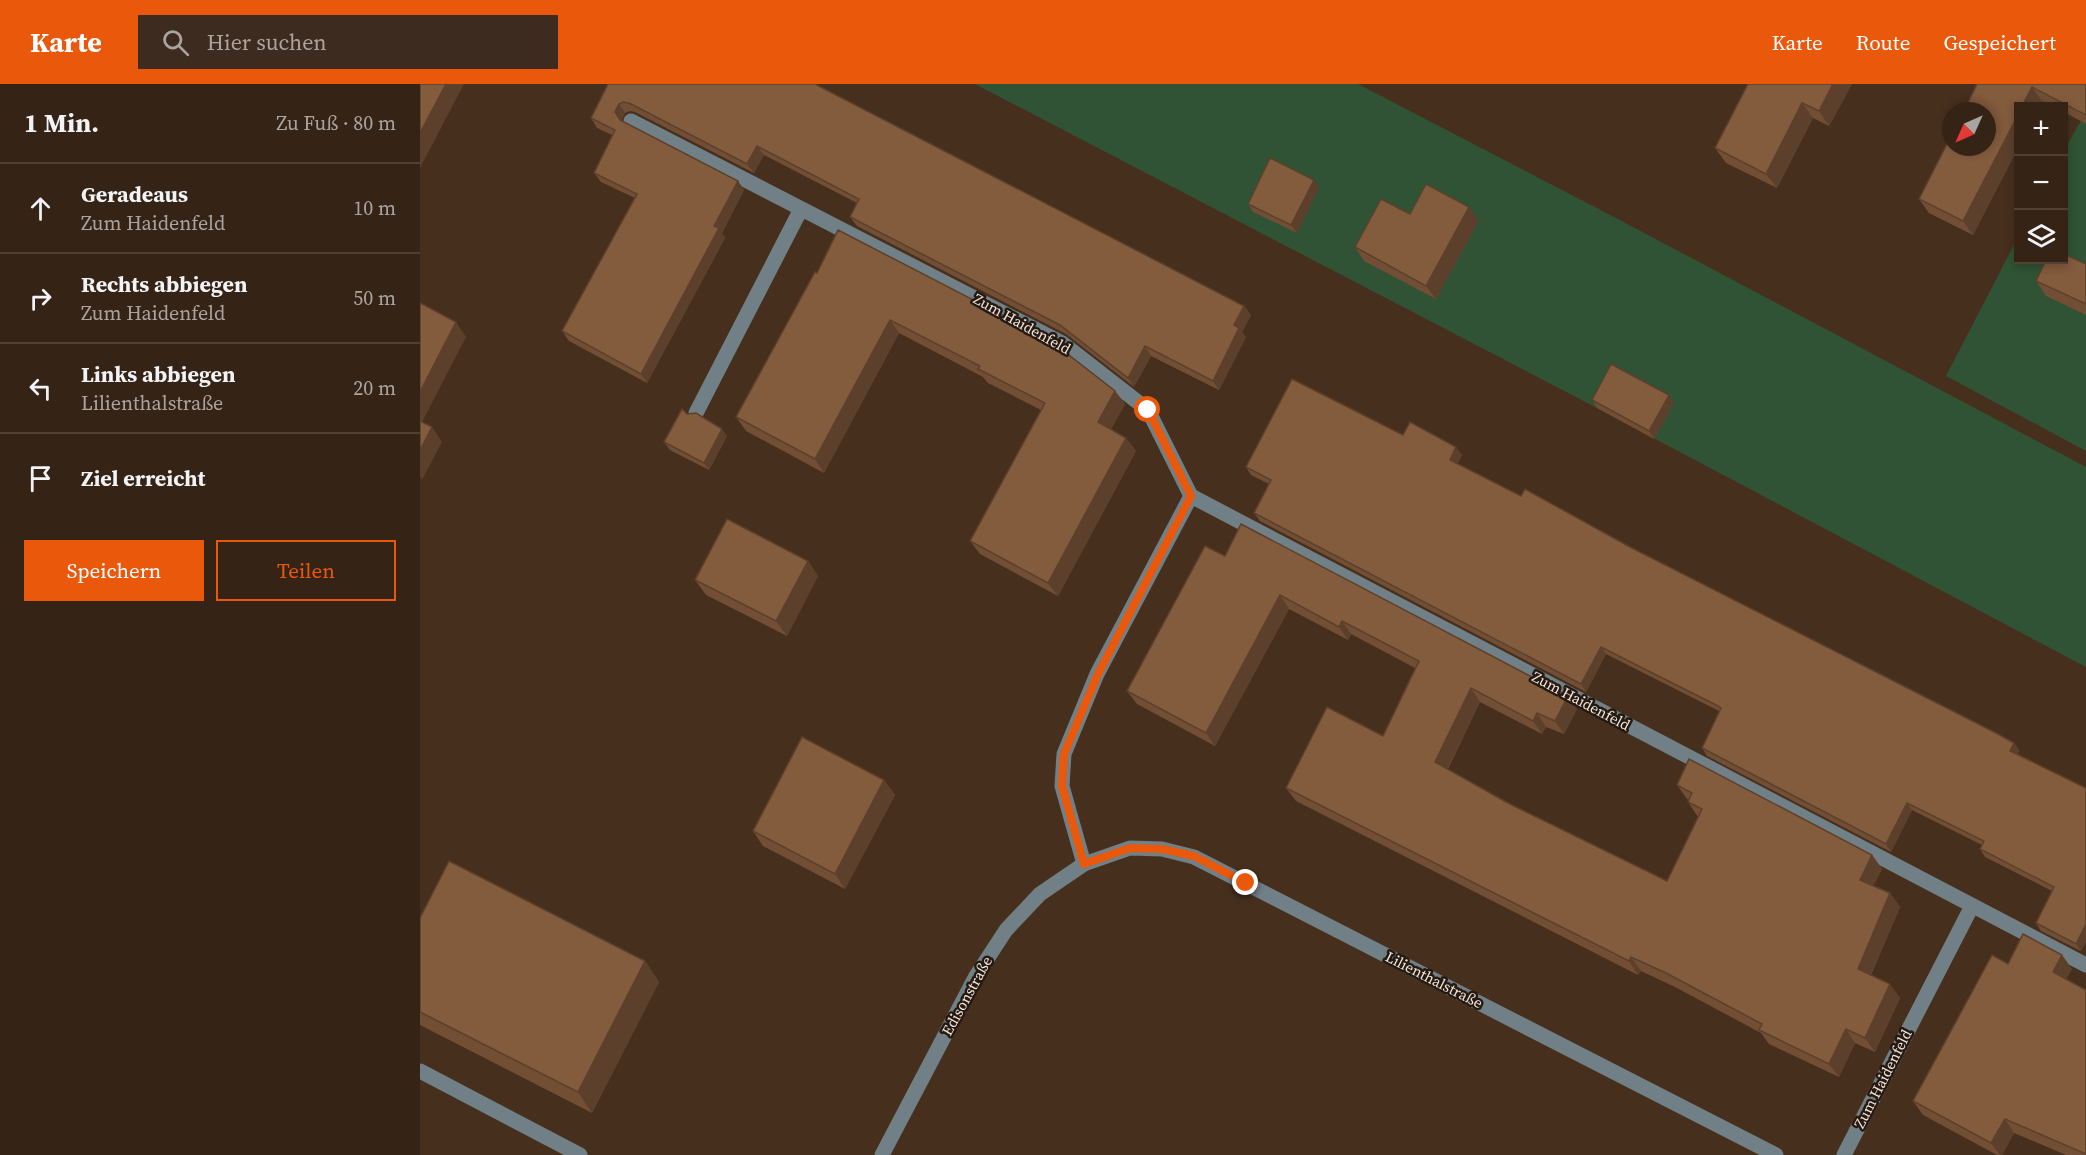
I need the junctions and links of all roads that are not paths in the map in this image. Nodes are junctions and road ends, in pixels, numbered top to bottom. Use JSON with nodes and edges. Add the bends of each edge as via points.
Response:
{"nodes":[{"id":1,"x":630,"y":121,"type":"dead end"},
{"id":2,"x":801,"y":209,"type":"junction"},
{"id":3,"x":696,"y":413,"type":"edge"},
{"id":4,"x":1191,"y":496,"type":"junction"},
{"id":5,"x":1084,"y":864,"type":"junction"},
{"id":6,"x":1972,"y":906,"type":"junction"},
{"id":7,"x":2086,"y":965,"type":"edge"},
{"id":8,"x":420,"y":1071,"type":"edge"},
{"id":9,"x":1769,"y":1153,"type":"edge"},
{"id":10,"x":580,"y":1155,"type":"edge"},
{"id":11,"x":882,"y":1155,"type":"edge"},
{"id":12,"x":1844,"y":1155,"type":"edge"}],
"edges":[{"from":1,"to":2,"type":"street","name":"Zum Haidenfeld"},
{"from":2,"to":3,"type":"street"},
{"from":2,"to":4,"type":"street","name":"Zum Haidenfeld","via":[[1062,343],[1148,410]]},
{"from":4,"to":5,"type":"street","via":[[1098,674],[1064,754],[1062,786]]},
{"from":4,"to":6,"type":"street","name":"Zum Haidenfeld"},
{"from":5,"to":9,"type":"street","name":"Lilienthalstraße","via":[[1130,848],[1194,856]]},
{"from":5,"to":11,"type":"street","name":"Edisonstraße","via":[[1040,894],[1006,930],[976,976]]},
{"from":6,"to":7,"type":"street","name":"Zum Haidenfeld"},
{"from":6,"to":12,"type":"street","name":"Zum Haidenfeld"},
{"from":8,"to":10,"type":"street"}]}
